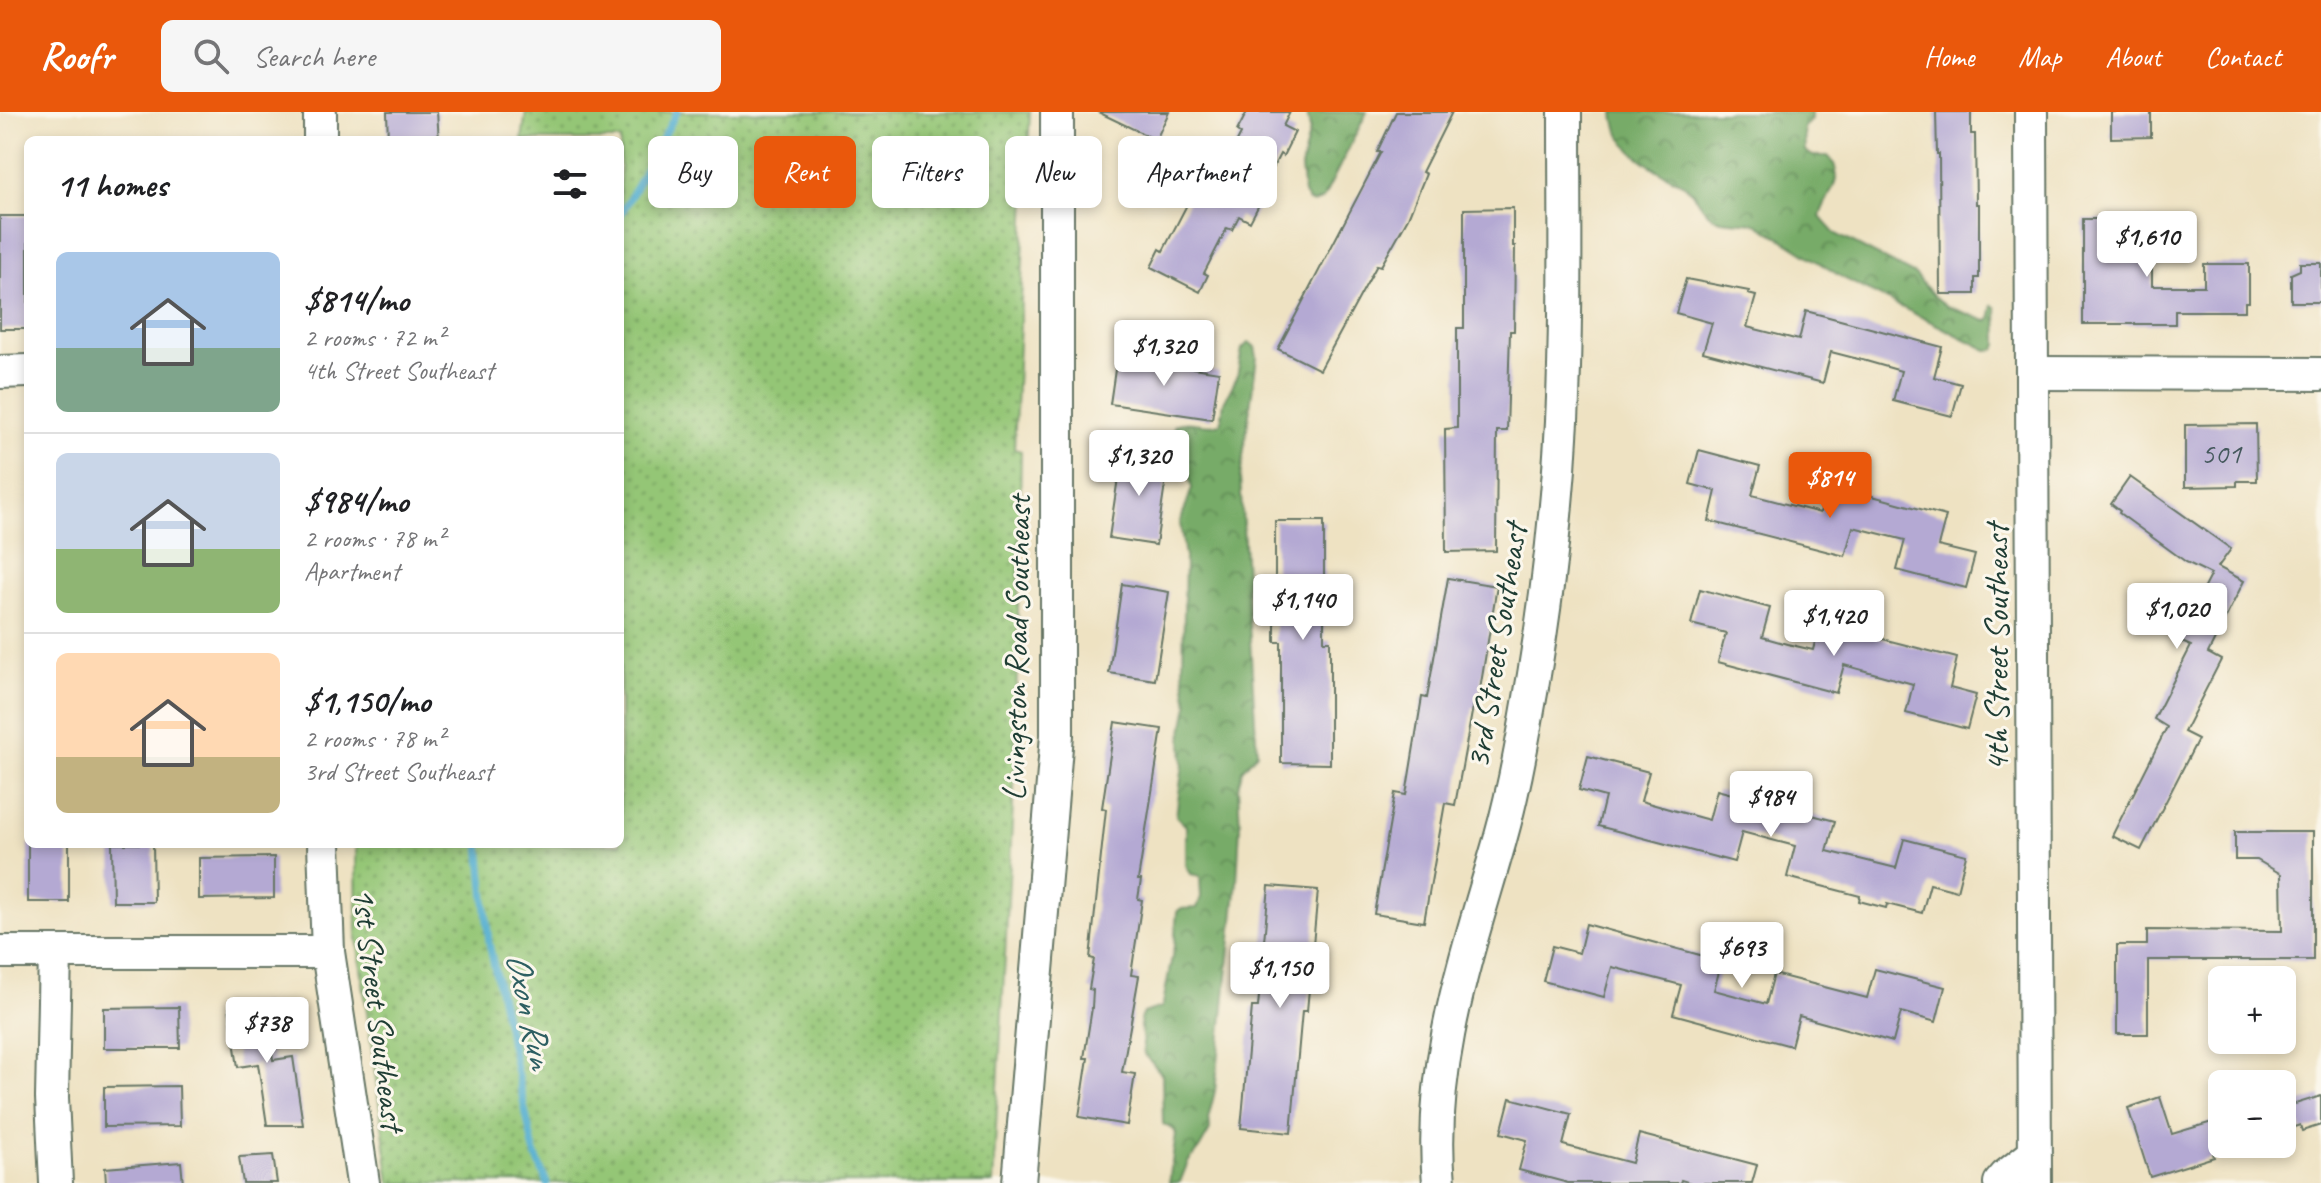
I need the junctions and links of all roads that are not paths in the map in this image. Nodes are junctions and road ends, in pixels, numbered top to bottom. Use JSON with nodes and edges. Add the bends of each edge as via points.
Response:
{"nodes":[{"id":1,"x":320,"y":112,"type":"edge"},
{"id":2,"x":1057,"y":112,"type":"edge"},
{"id":3,"x":1565,"y":112,"type":"edge"},
{"id":4,"x":2031,"y":112,"type":"edge"},
{"id":5,"x":320,"y":136,"type":"edge"},
{"id":6,"x":24,"y":371,"type":"edge"},
{"id":7,"x":0,"y":372,"type":"edge"},
{"id":8,"x":2033,"y":373,"type":"junction"},
{"id":9,"x":2321,"y":374,"type":"edge"},
{"id":10,"x":324,"y":848,"type":"edge"},
{"id":11,"x":0,"y":952,"type":"edge"},
{"id":12,"x":55,"y":952,"type":"junction"},
{"id":13,"x":328,"y":952,"type":"junction"},
{"id":14,"x":2035,"y":1168,"type":"edge"},
{"id":15,"x":56,"y":1183,"type":"edge"},
{"id":16,"x":363,"y":1183,"type":"edge"},
{"id":17,"x":1019,"y":1183,"type":"edge"},
{"id":18,"x":1439,"y":1183,"type":"edge"},
{"id":19,"x":2000,"y":1183,"type":"edge"}],
"edges":[{"from":1,"to":5,"type":"street"},
{"from":2,"to":17,"type":"street","name":"Livingston Road Southeast","via":[[1057,735]]},
{"from":3,"to":18,"type":"street","name":"3rd Street Southeast","via":[[1564,363],[1547,589],[1511,792],[1449,1024],[1437,1117]]},
{"from":4,"to":8,"type":"street","name":"4th Street Southeast"},
{"from":6,"to":7,"type":"street"},
{"from":8,"to":9,"type":"street"},
{"from":8,"to":14,"type":"street","name":"4th Street Southeast"},
{"from":10,"to":13,"type":"street","name":"1st Street Southeast"},
{"from":11,"to":12,"type":"street"},
{"from":12,"to":13,"type":"street"},
{"from":12,"to":15,"type":"street"},
{"from":13,"to":16,"type":"street","name":"1st Street Southeast"},
{"from":14,"to":19,"type":"street","via":[[2006,1176]]}]}
